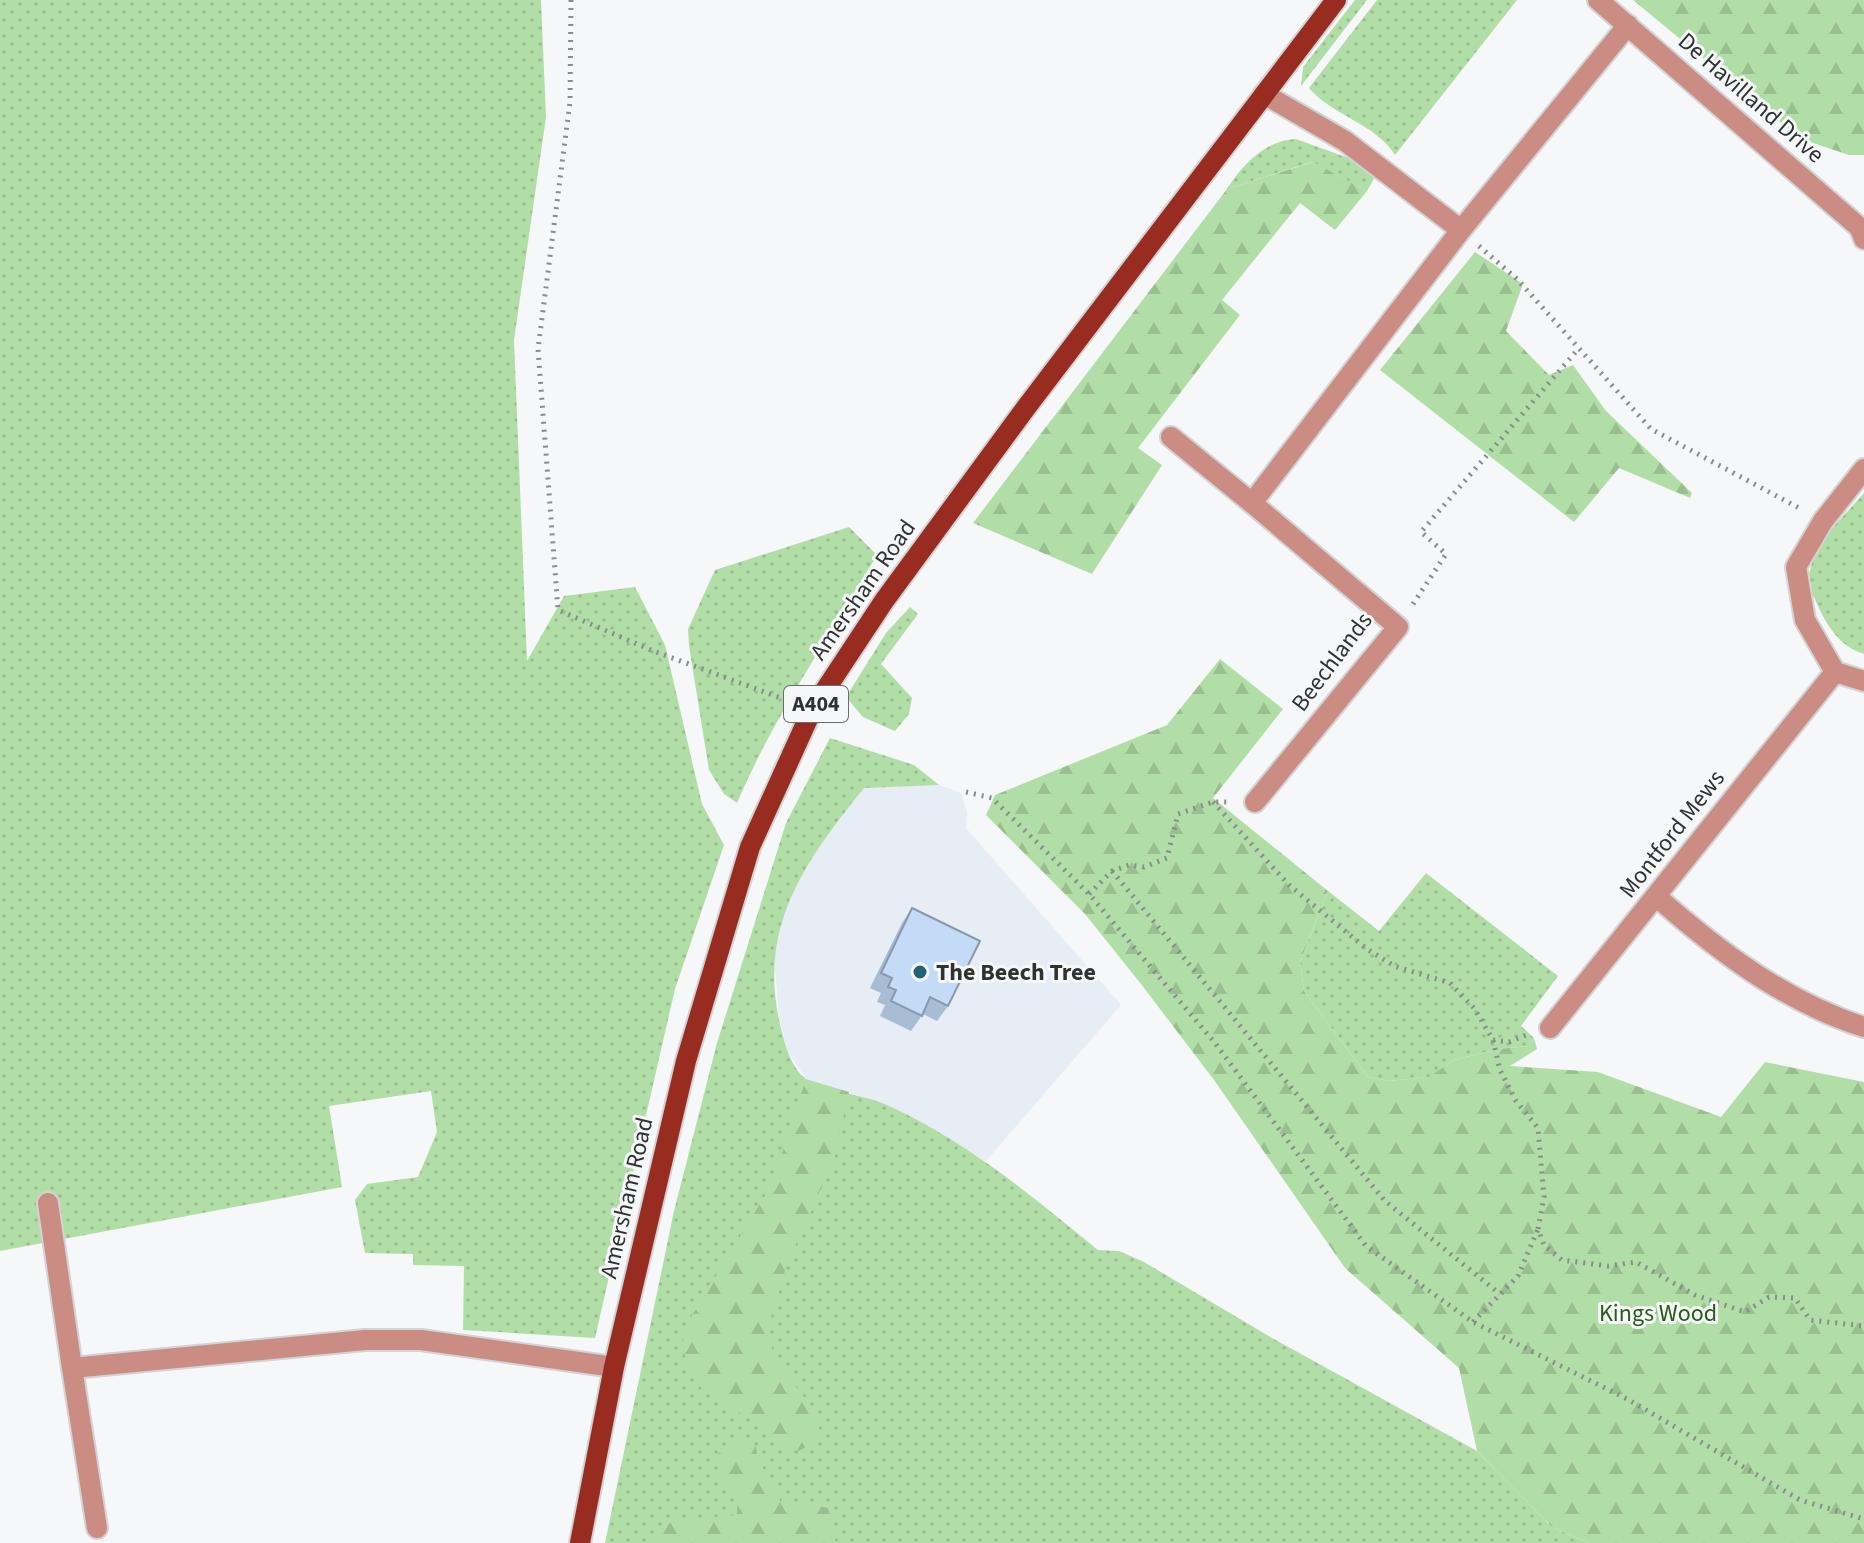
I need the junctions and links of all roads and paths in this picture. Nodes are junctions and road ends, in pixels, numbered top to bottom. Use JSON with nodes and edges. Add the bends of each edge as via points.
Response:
{"nodes":[{"id":1,"x":571,"y":0,"type":"edge"},
{"id":2,"x":1336,"y":0,"type":"edge"},
{"id":3,"x":1598,"y":0,"type":"edge"},
{"id":4,"x":1628,"y":25,"type":"junction"},
{"id":5,"x":1264,"y":94,"type":"junction"},
{"id":6,"x":1461,"y":230,"type":"junction"},
{"id":7,"x":1863,"y":231,"type":"edge"},
{"id":8,"x":1579,"y":348,"type":"junction"},
{"id":9,"x":1171,"y":437,"type":"dead end"},
{"id":10,"x":1864,"y":469,"type":"edge"},
{"id":11,"x":1252,"y":503,"type":"junction"},
{"id":12,"x":1823,"y":521,"type":"junction"},
{"id":13,"x":1398,"y":627,"type":"junction"},
{"id":14,"x":1835,"y":672,"type":"junction"},
{"id":15,"x":1864,"y":681,"type":"edge"},
{"id":16,"x":812,"y":710,"type":"junction"},
{"id":17,"x":966,"y":792,"type":"dead end"},
{"id":18,"x":1213,"y":802,"type":"junction"},
{"id":19,"x":1255,"y":802,"type":"joint"},
{"id":20,"x":1112,"y":871,"type":"junction"},
{"id":21,"x":1089,"y":894,"type":"junction"},
{"id":22,"x":1657,"y":897,"type":"junction"},
{"id":23,"x":1864,"y":1027,"type":"edge"},
{"id":24,"x":1550,"y":1028,"type":"dead end"},
{"id":25,"x":48,"y":1203,"type":"dead end"},
{"id":26,"x":1538,"y":1229,"type":"junction"},
{"id":27,"x":1500,"y":1294,"type":"junction"},
{"id":28,"x":1473,"y":1322,"type":"junction"},
{"id":29,"x":1864,"y":1326,"type":"edge"},
{"id":30,"x":614,"y":1367,"type":"junction"},
{"id":31,"x":72,"y":1368,"type":"junction"},
{"id":32,"x":1864,"y":1519,"type":"edge"},
{"id":33,"x":97,"y":1528,"type":"dead end"},
{"id":34,"x":580,"y":1543,"type":"edge"}],
"edges":[{"from":1,"to":16,"type":"path","via":[[570,102],[538,349],[558,610]]},
{"from":2,"to":5,"type":"main road","name":"Amersham Road","number":"A404"},
{"from":3,"to":4,"type":"street","name":"De Havilland Drive"},
{"from":4,"to":6,"type":"street"},
{"from":4,"to":7,"type":"street","name":"De Havilland Drive"},
{"from":5,"to":6,"type":"street","via":[[1345,141]]},
{"from":5,"to":16,"type":"main road","name":"Amersham Road","number":"A404","via":[[931,537]]},
{"from":6,"to":8,"type":"path","via":[[1517,279]]},
{"from":6,"to":11,"type":"street"},
{"from":8,"to":12,"type":"path","via":[[1651,429]]},
{"from":8,"to":13,"type":"path","via":[[1421,532],[1446,554]]},
{"from":9,"to":11,"type":"street","name":"Beechlands"},
{"from":10,"to":12,"type":"street"},
{"from":11,"to":13,"type":"street","name":"Beechlands"},
{"from":12,"to":14,"type":"street","via":[[1796,567],[1805,620]]},
{"from":13,"to":19,"type":"street","name":"Beechlands"},
{"from":14,"to":15,"type":"street"},
{"from":14,"to":22,"type":"street","name":"Montford Mews"},
{"from":16,"to":30,"type":"main road","name":"Amersham Road","number":"A404","via":[[750,847],[699,1015]]},
{"from":17,"to":21,"type":"path","via":[[992,798]]},
{"from":18,"to":19,"type":"path"},
{"from":18,"to":20,"type":"path","via":[[1178,814],[1167,858]]},
{"from":18,"to":26,"type":"path","via":[[1289,885],[1367,949],[1394,966],[1450,983],[1474,1008],[1493,1040],[1500,1070],[1516,1101],[1538,1128],[1544,1197]]},
{"from":20,"to":21,"type":"path"},
{"from":20,"to":27,"type":"path","via":[[1385,1201]]},
{"from":21,"to":28,"type":"path","via":[[1215,1043],[1366,1246]]},
{"from":22,"to":23,"type":"street","via":[[1717,950],[1823,1014]]},
{"from":22,"to":24,"type":"street","name":"Montford Mews"},
{"from":25,"to":31,"type":"street"},
{"from":26,"to":27,"type":"path","via":[[1518,1276]]},
{"from":26,"to":29,"type":"path","via":[[1544,1245],[1562,1260],[1608,1266],[1636,1262],[1695,1295],[1745,1312],[1769,1297],[1795,1298],[1810,1320]]},
{"from":27,"to":28,"type":"path"},
{"from":28,"to":32,"type":"path","via":[[1629,1400],[1800,1500]]},
{"from":30,"to":31,"type":"street","via":[[421,1340],[365,1340]]},
{"from":30,"to":34,"type":"main road","name":"Amersham Road","number":"A404"},
{"from":31,"to":33,"type":"street"}]}
